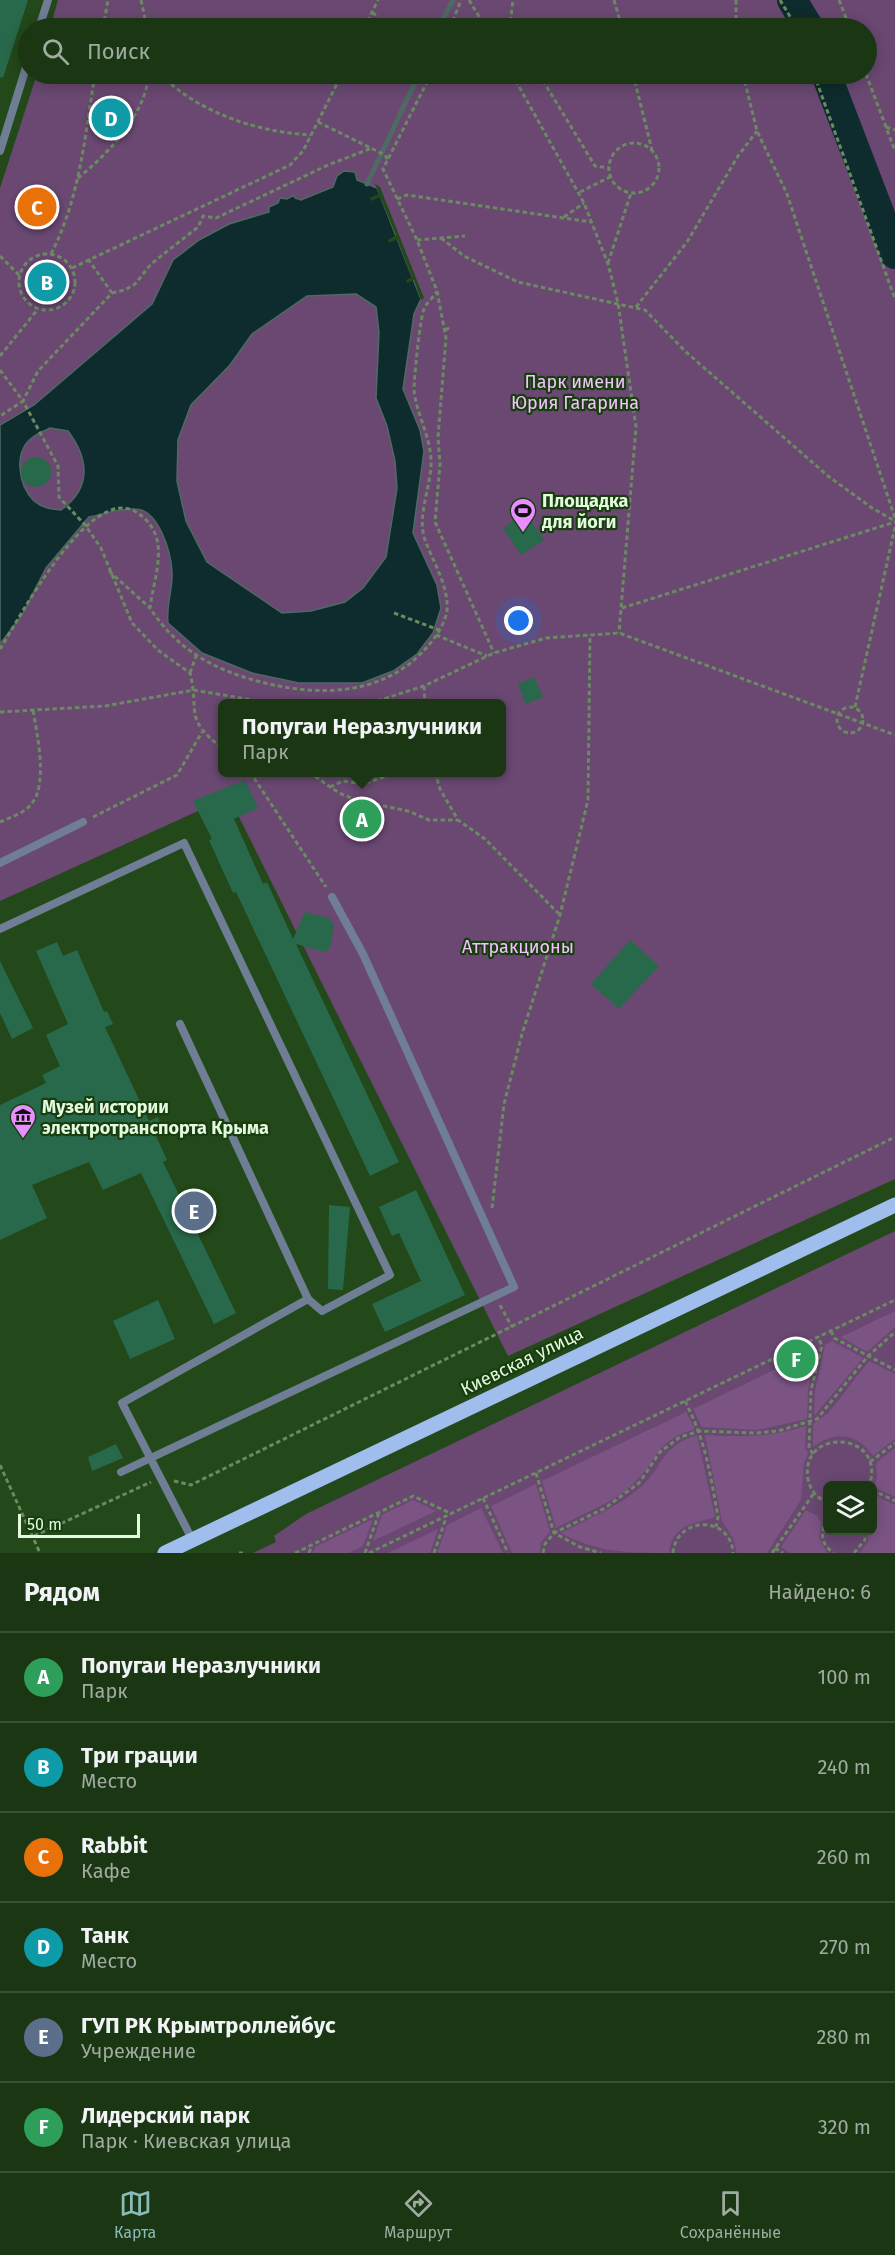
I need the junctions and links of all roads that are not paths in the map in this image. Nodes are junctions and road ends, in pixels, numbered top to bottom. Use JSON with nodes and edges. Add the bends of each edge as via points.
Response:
{"nodes":[{"id":1,"x":48,"y":0,"type":"edge"},
{"id":2,"x":42,"y":18,"type":"edge"},
{"id":3,"x":21,"y":84,"type":"edge"},
{"id":4,"x":0,"y":151,"type":"edge"},
{"id":5,"x":83,"y":822,"type":"road end"},
{"id":6,"x":0,"y":863,"type":"edge"},
{"id":7,"x":332,"y":897,"type":"road end"},
{"id":8,"x":0,"y":929,"type":"edge"},
{"id":9,"x":180,"y":1024,"type":"dead end"},
{"id":10,"x":895,"y":1205,"type":"edge"},
{"id":11,"x":308,"y":1299,"type":"junction"},
{"id":12,"x":151,"y":1459,"type":"junction"},
{"id":13,"x":121,"y":1472,"type":"dead end"},
{"id":14,"x":193,"y":1541,"type":"junction"},
{"id":15,"x":165,"y":1553,"type":"edge"}],
"edges":[{"from":1,"to":2,"type":"lane"},
{"from":3,"to":4,"type":"lane"},
{"from":5,"to":6,"type":"lane"},
{"from":7,"to":12,"type":"lane","via":[[363,954],[514,1287]]},
{"from":8,"to":11,"type":"lane","via":[[184,843],[390,1275],[322,1311]]},
{"from":9,"to":11,"type":"lane"},
{"from":10,"to":14,"type":"main road","name":"Киевская улица"},
{"from":11,"to":12,"type":"lane","via":[[123,1403]]},
{"from":12,"to":13,"type":"lane"},
{"from":12,"to":14,"type":"lane"},
{"from":14,"to":15,"type":"main road","name":"Киевская улица"}]}
